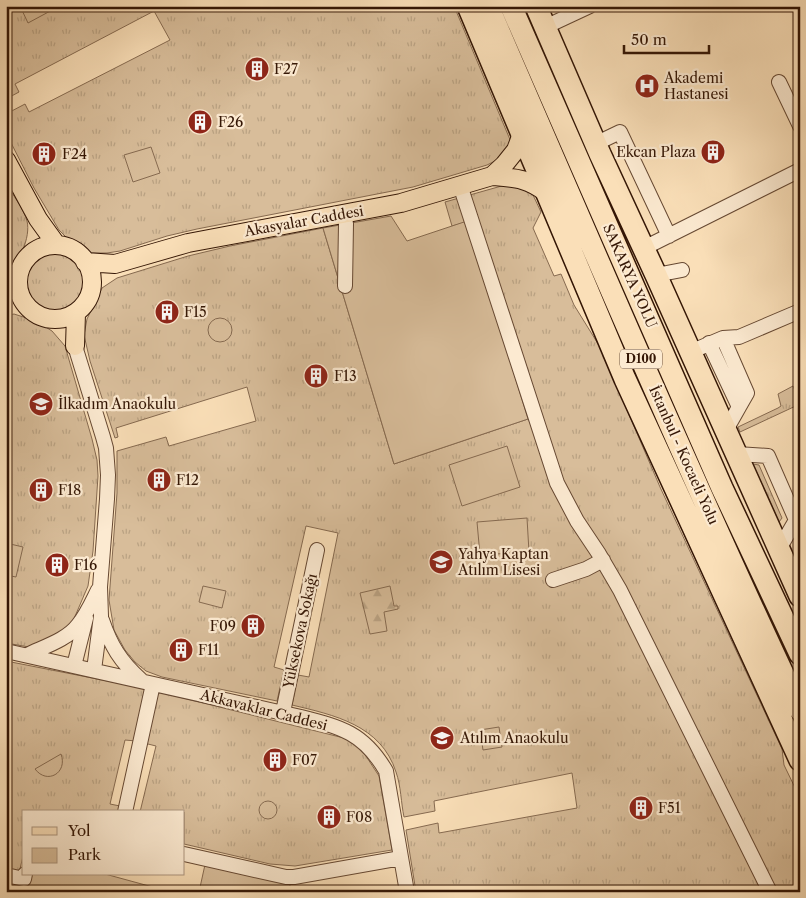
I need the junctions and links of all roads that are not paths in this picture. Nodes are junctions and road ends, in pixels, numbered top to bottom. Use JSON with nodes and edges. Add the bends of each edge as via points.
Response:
{"nodes":[{"id":1,"x":468,"y":6,"type":"edge"},
{"id":2,"x":488,"y":6,"type":"edge"},
{"id":3,"x":511,"y":6,"type":"edge"},
{"id":4,"x":536,"y":6,"type":"edge"},
{"id":5,"x":590,"y":6,"type":"edge"},
{"id":6,"x":545,"y":27,"type":"junction"},
{"id":7,"x":779,"y":82,"type":"dead end"},
{"id":8,"x":800,"y":126,"type":"edge"},
{"id":9,"x":522,"y":134,"type":"junction"},
{"id":10,"x":595,"y":144,"type":"junction"},
{"id":11,"x":6,"y":160,"type":"edge"},
{"id":12,"x":800,"y":170,"type":"edge"},
{"id":13,"x":492,"y":176,"type":"junction"},
{"id":14,"x":460,"y":185,"type":"junction"},
{"id":15,"x":547,"y":193,"type":"junction"},
{"id":16,"x":344,"y":213,"type":"junction"},
{"id":17,"x":38,"y":219,"type":"junction"},
{"id":18,"x":669,"y":236,"type":"junction"},
{"id":19,"x":56,"y":244,"type":"junction"},
{"id":20,"x":36,"y":248,"type":"junction"},
{"id":21,"x":644,"y":248,"type":"junction"},
{"id":22,"x":85,"y":262,"type":"junction"},
{"id":23,"x":115,"y":264,"type":"junction"},
{"id":24,"x":682,"y":270,"type":"dead end"},
{"id":25,"x":656,"y":275,"type":"junction"},
{"id":26,"x":605,"y":279,"type":"junction"},
{"id":27,"x":93,"y":284,"type":"junction"},
{"id":28,"x":12,"y":285,"type":"edge"},
{"id":29,"x":345,"y":286,"type":"dead end"},
{"id":30,"x":6,"y":303,"type":"edge"},
{"id":31,"x":25,"y":305,"type":"junction"},
{"id":32,"x":800,"y":311,"type":"edge"},
{"id":33,"x":76,"y":314,"type":"junction"},
{"id":34,"x":57,"y":320,"type":"junction"},
{"id":35,"x":723,"y":338,"type":"junction"},
{"id":36,"x":709,"y":343,"type":"junction"},
{"id":37,"x":75,"y":346,"type":"junction"},
{"id":38,"x":690,"y":352,"type":"junction"},
{"id":39,"x":739,"y":406,"type":"junction"},
{"id":40,"x":726,"y":430,"type":"junction"},
{"id":41,"x":737,"y":454,"type":"junction"},
{"id":42,"x":686,"y":512,"type":"junction"},
{"id":43,"x":779,"y":549,"type":"junction"},
{"id":44,"x":317,"y":550,"type":"dead end"},
{"id":45,"x":603,"y":560,"type":"junction"},
{"id":46,"x":553,"y":580,"type":"dead end"},
{"id":47,"x":769,"y":588,"type":"junction"},
{"id":48,"x":800,"y":596,"type":"edge"},
{"id":49,"x":94,"y":614,"type":"junction"},
{"id":50,"x":800,"y":639,"type":"edge"},
{"id":51,"x":6,"y":651,"type":"edge"},
{"id":52,"x":800,"y":654,"type":"edge"},
{"id":53,"x":27,"y":655,"type":"junction"},
{"id":54,"x":74,"y":666,"type":"junction"},
{"id":55,"x":94,"y":670,"type":"junction"},
{"id":56,"x":147,"y":682,"type":"junction"},
{"id":57,"x":800,"y":710,"type":"edge"},
{"id":58,"x":283,"y":712,"type":"junction"},
{"id":59,"x":800,"y":760,"type":"edge"},
{"id":60,"x":125,"y":809,"type":"edge"},
{"id":61,"x":185,"y":854,"type":"edge"},
{"id":62,"x":401,"y":858,"type":"junction"},
{"id":63,"x":6,"y":875,"type":"edge"},
{"id":64,"x":25,"y":876,"type":"edge"},
{"id":65,"x":407,"y":892,"type":"edge"},
{"id":66,"x":770,"y":892,"type":"edge"}],
"edges":[{"from":1,"to":9,"type":"highway"},
{"from":2,"to":26,"type":"highway","name":"İstanbul - Kocaeli Yolu","number":"D100"},
{"from":3,"to":47,"type":"highway","name":"SAKARYA YOLU","number":"D100"},
{"from":4,"to":6,"type":"highway"},
{"from":5,"to":6,"type":"street"},
{"from":6,"to":10,"type":"highway"},
{"from":7,"to":8,"type":"street"},
{"from":9,"to":13,"type":"main road","via":[[516,150]]},
{"from":9,"to":15,"type":"highway"},
{"from":10,"to":18,"type":"street","via":[[620,132]]},
{"from":10,"to":21,"type":"highway"},
{"from":11,"to":17,"type":"main road"},
{"from":12,"to":18,"type":"street"},
{"from":13,"to":14,"type":"main road","name":"Akasyalar Caddesi"},
{"from":13,"to":15,"type":"main road","via":[[533,183]]},
{"from":14,"to":16,"type":"main road","name":"Akasyalar Caddesi","via":[[401,203]]},
{"from":14,"to":45,"type":"street","via":[[557,484],[576,521]]},
{"from":15,"to":42,"type":"highway","via":[[625,379]]},
{"from":16,"to":23,"type":"main road","name":"Akasyalar Caddesi","via":[[188,243]]},
{"from":16,"to":29,"type":"street"},
{"from":17,"to":19,"type":"main road"},
{"from":17,"to":20,"type":"main road"},
{"from":18,"to":21,"type":"street"},
{"from":19,"to":20,"type":"main road"},
{"from":19,"to":22,"type":"main road","via":[[76,252]]},
{"from":20,"to":28,"type":"main road","via":[[23,262]]},
{"from":21,"to":25,"type":"highway"},
{"from":22,"to":23,"type":"main road"},
{"from":22,"to":27,"type":"main road"},
{"from":23,"to":27,"type":"main road"},
{"from":24,"to":25,"type":"street"},
{"from":25,"to":38,"type":"highway"},
{"from":26,"to":42,"type":"highway"},
{"from":26,"to":57,"type":"highway","name":"İstanbul - Kocaeli Yolu","number":"D100"},
{"from":27,"to":33,"type":"main road","via":[[87,302]]},
{"from":28,"to":31,"type":"main road"},
{"from":30,"to":31,"type":"main road"},
{"from":31,"to":34,"type":"main road","via":[[41,317]]},
{"from":32,"to":35,"type":"street","via":[[739,337]]},
{"from":33,"to":34,"type":"main road"},
{"from":33,"to":37,"type":"main road"},
{"from":34,"to":37,"type":"main road"},
{"from":35,"to":36,"type":"street"},
{"from":35,"to":39,"type":"street","via":[[747,393]]},
{"from":36,"to":38,"type":"street"},
{"from":36,"to":39,"type":"street"},
{"from":37,"to":49,"type":"street","via":[[106,448],[107,500],[100,587]]},
{"from":38,"to":40,"type":"highway"},
{"from":39,"to":40,"type":"street"},
{"from":40,"to":41,"type":"highway"},
{"from":41,"to":43,"type":"highway"},
{"from":41,"to":43,"type":"street","via":[[768,456],[788,501],[796,520]]},
{"from":42,"to":59,"type":"highway"},
{"from":43,"to":48,"type":"highway"},
{"from":44,"to":58,"type":"street","name":"Yüksekova Sokağı"},
{"from":45,"to":46,"type":"street"},
{"from":45,"to":66,"type":"street"},
{"from":47,"to":50,"type":"highway"},
{"from":47,"to":52,"type":"highway","name":"SAKARYA YOLU","number":"D100"},
{"from":49,"to":53,"type":"street","via":[[60,639]]},
{"from":49,"to":54,"type":"street"},
{"from":49,"to":55,"type":"street"},
{"from":49,"to":56,"type":"street","via":[[128,668]]},
{"from":51,"to":53,"type":"street","name":"Akkavaklar Caddesi"},
{"from":53,"to":54,"type":"street","name":"Akkavaklar Caddesi"},
{"from":54,"to":55,"type":"street","name":"Akkavaklar Caddesi"},
{"from":55,"to":56,"type":"street","name":"Akkavaklar Caddesi"},
{"from":56,"to":58,"type":"street","name":"Akkavaklar Caddesi"},
{"from":56,"to":60,"type":"street"},
{"from":58,"to":62,"type":"street","name":"Akkavaklar Caddesi","via":[[342,729],[359,738],[377,755],[386,771]]},
{"from":61,"to":62,"type":"street","via":[[286,877]]},
{"from":62,"to":65,"type":"street","name":"Akkavaklar Caddesi"},
{"from":63,"to":64,"type":"street","via":[[24,879]]}]}
